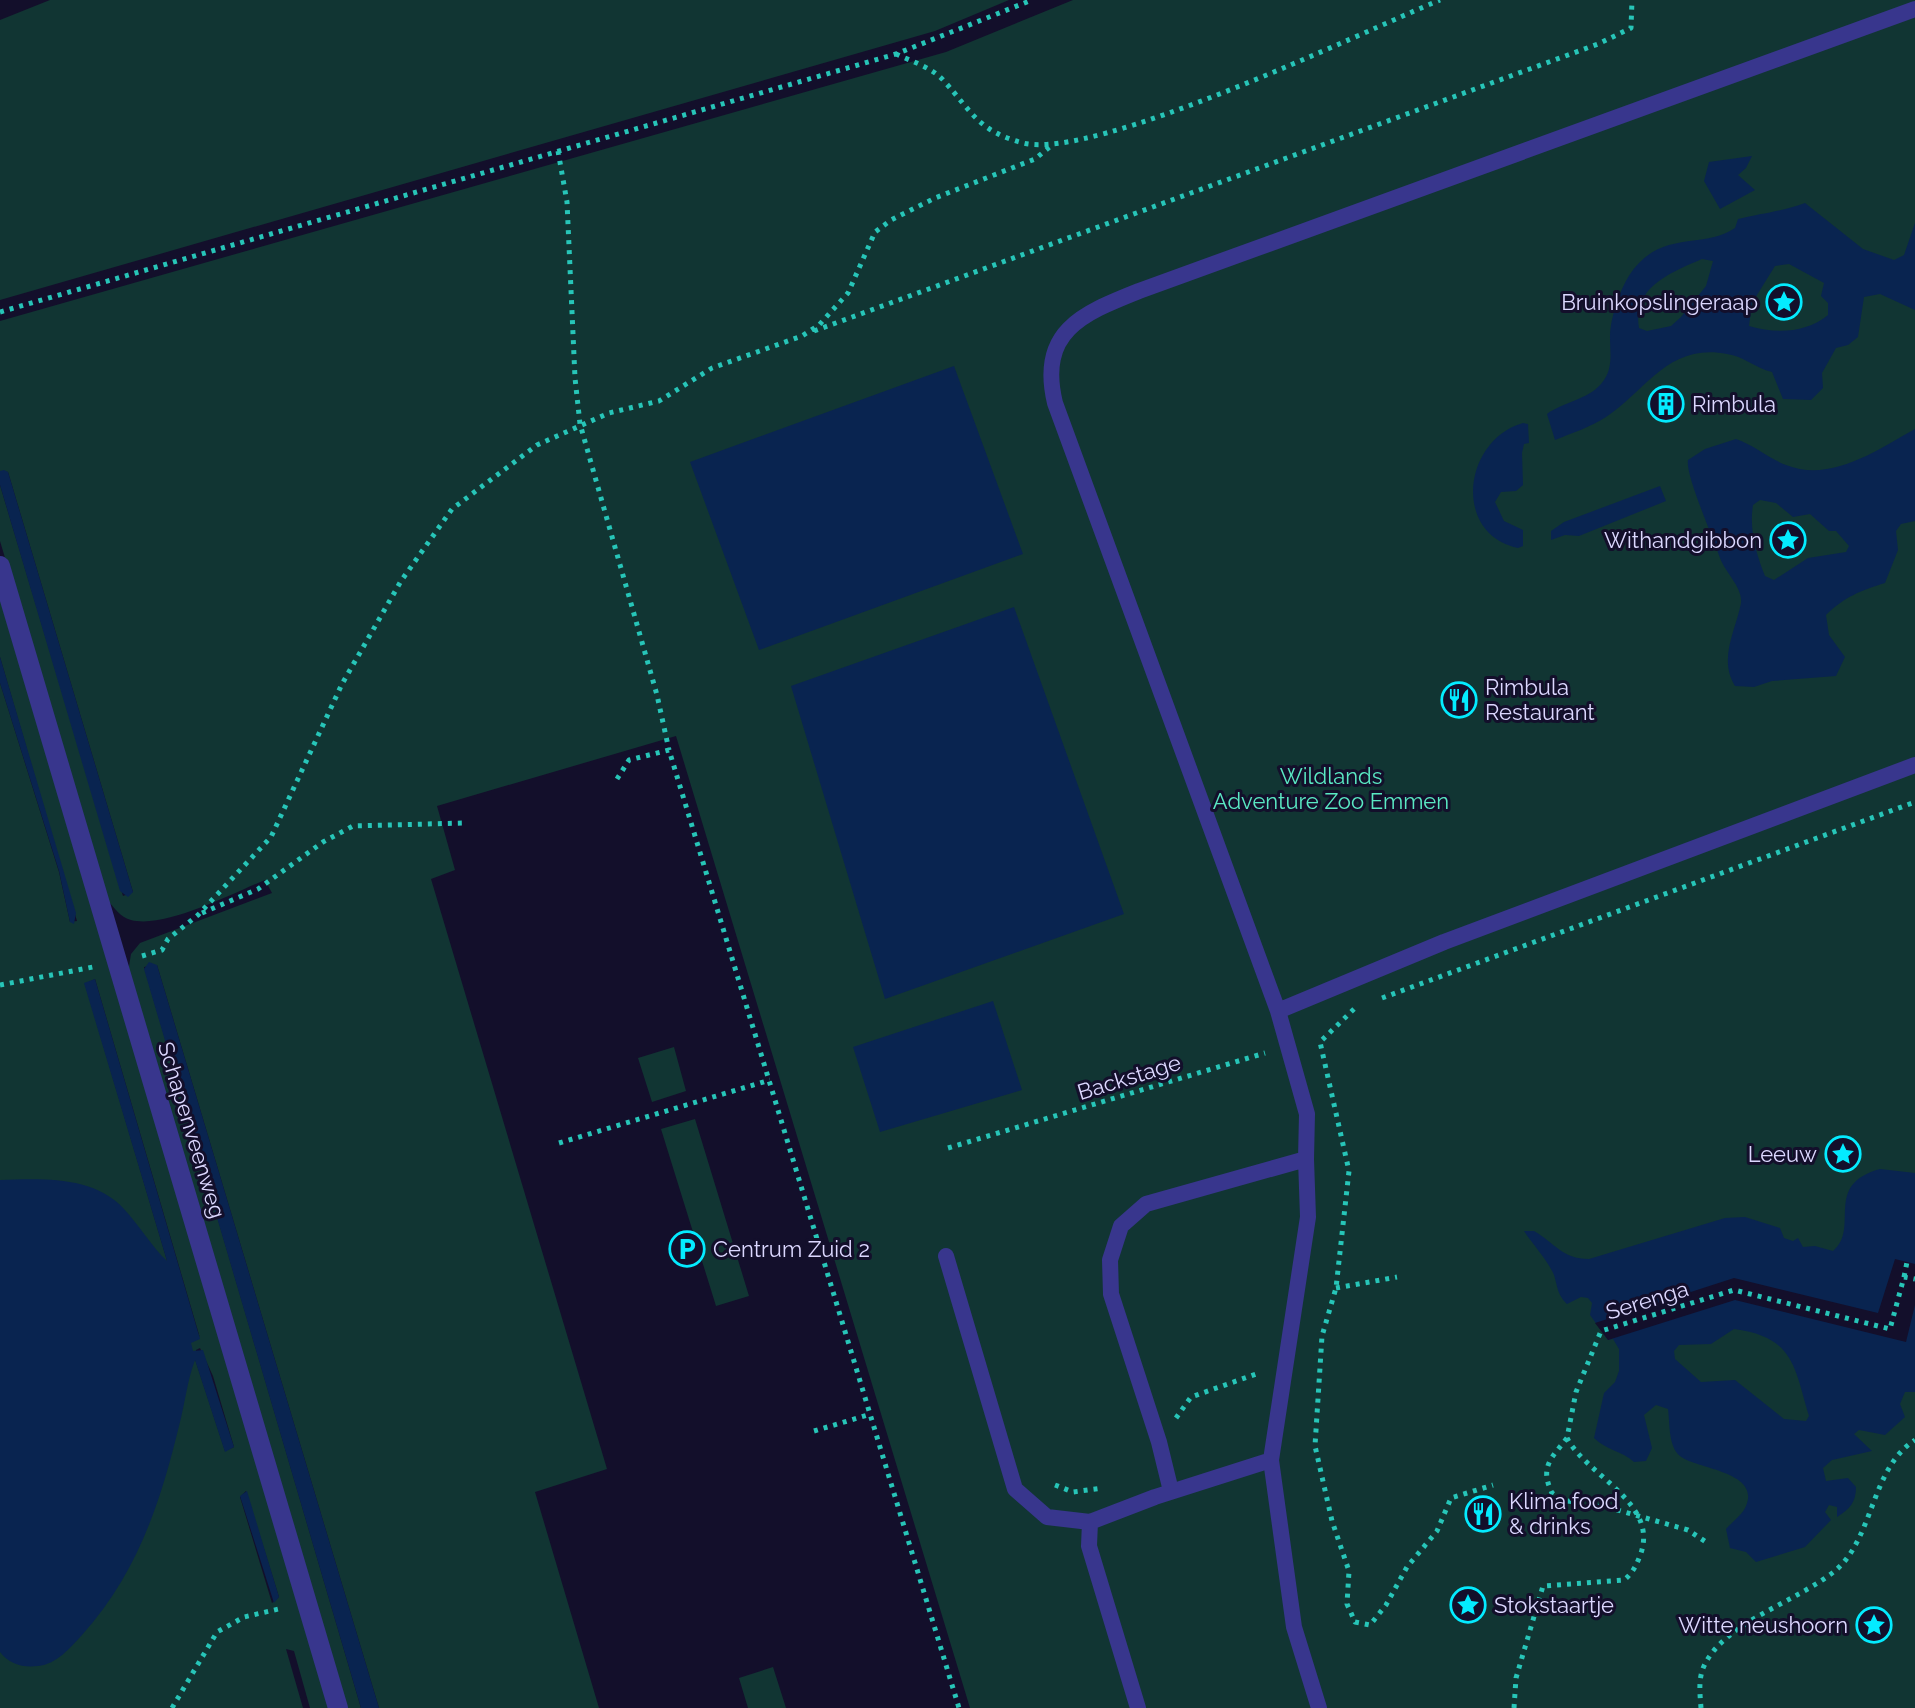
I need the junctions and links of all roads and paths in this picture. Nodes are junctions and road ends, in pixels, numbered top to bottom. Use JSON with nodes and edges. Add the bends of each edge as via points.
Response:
{"nodes":[{"id":1,"x":1032,"y":0,"type":"edge"},
{"id":2,"x":1440,"y":0,"type":"edge"},
{"id":3,"x":1632,"y":0,"type":"edge"},
{"id":4,"x":1915,"y":9,"type":"edge"},
{"id":5,"x":896,"y":54,"type":"junction"},
{"id":6,"x":1052,"y":145,"type":"junction"},
{"id":7,"x":558,"y":151,"type":"junction"},
{"id":8,"x":0,"y":312,"type":"edge"},
{"id":9,"x":802,"y":336,"type":"junction"},
{"id":10,"x":580,"y":424,"type":"junction"},
{"id":11,"x":0,"y":566,"type":"edge"},
{"id":12,"x":669,"y":750,"type":"junction"},
{"id":13,"x":1915,"y":765,"type":"edge"},
{"id":14,"x":617,"y":779,"type":"dead end"},
{"id":15,"x":1915,"y":802,"type":"edge"},
{"id":16,"x":464,"y":823,"type":"dead end"},
{"id":17,"x":198,"y":915,"type":"junction"},
{"id":18,"x":117,"y":961,"type":"junction"},
{"id":19,"x":0,"y":985,"type":"edge"},
{"id":20,"x":1380,"y":999,"type":"dead end"},
{"id":21,"x":1366,"y":1005,"type":"dead end"},
{"id":22,"x":1278,"y":1011,"type":"junction"},
{"id":23,"x":1320,"y":1042,"type":"junction"},
{"id":24,"x":1288,"y":1046,"type":"junction"},
{"id":25,"x":770,"y":1080,"type":"junction"},
{"id":26,"x":559,"y":1143,"type":"dead end"},
{"id":27,"x":948,"y":1148,"type":"dead end"},
{"id":28,"x":1306,"y":1159,"type":"junction"},
{"id":29,"x":946,"y":1256,"type":"dead end"},
{"id":30,"x":1907,"y":1262,"type":"dead end"},
{"id":31,"x":1397,"y":1277,"type":"dead end"},
{"id":32,"x":1904,"y":1277,"type":"junction"},
{"id":33,"x":1915,"y":1279,"type":"edge"},
{"id":34,"x":1336,"y":1288,"type":"junction"},
{"id":35,"x":1291,"y":1333,"type":"junction"},
{"id":36,"x":1322,"y":1336,"type":"junction"},
{"id":37,"x":1262,"y":1358,"type":"dead end"},
{"id":38,"x":871,"y":1414,"type":"junction"},
{"id":39,"x":814,"y":1431,"type":"dead end"},
{"id":40,"x":1567,"y":1438,"type":"junction"},
{"id":41,"x":1915,"y":1440,"type":"edge"},
{"id":42,"x":1159,"y":1442,"type":"junction"},
{"id":43,"x":1271,"y":1460,"type":"junction"},
{"id":44,"x":1117,"y":1484,"type":"dead end"},
{"id":45,"x":1055,"y":1485,"type":"dead end"},
{"id":46,"x":1493,"y":1485,"type":"dead end"},
{"id":47,"x":1171,"y":1491,"type":"junction"},
{"id":48,"x":1640,"y":1519,"type":"junction"},
{"id":49,"x":1090,"y":1522,"type":"junction"},
{"id":50,"x":1706,"y":1542,"type":"dead end"},
{"id":51,"x":307,"y":1602,"type":"junction"},
{"id":52,"x":172,"y":1708,"type":"edge"},
{"id":53,"x":338,"y":1708,"type":"edge"},
{"id":54,"x":959,"y":1708,"type":"edge"},
{"id":55,"x":1138,"y":1708,"type":"edge"},
{"id":56,"x":1319,"y":1708,"type":"edge"},
{"id":57,"x":1514,"y":1708,"type":"edge"},
{"id":58,"x":1701,"y":1708,"type":"edge"}],
"edges":[{"from":1,"to":5,"type":"path"},
{"from":2,"to":6,"type":"path","via":[[1163,115]]},
{"from":3,"to":9,"type":"path","via":[[1631,28],[1598,44]]},
{"from":4,"to":22,"type":"lane","via":[[1139,291],[1071,325],[1055,346],[1048,376],[1055,403]]},
{"from":5,"to":6,"type":"path","via":[[942,79],[985,129],[1025,143]]},
{"from":5,"to":7,"type":"path"},
{"from":6,"to":9,"type":"path","via":[[1035,159],[935,198],[875,232],[848,293]]},
{"from":7,"to":8,"type":"path"},
{"from":7,"to":10,"type":"path","via":[[567,202]]},
{"from":9,"to":10,"type":"path","via":[[712,368],[659,401]]},
{"from":10,"to":12,"type":"path"},
{"from":10,"to":17,"type":"path","via":[[537,445],[452,509],[401,581],[342,684],[271,837]]},
{"from":11,"to":18,"type":"street","name":"Schapenveenweg"},
{"from":12,"to":14,"type":"path","via":[[629,760]]},
{"from":12,"to":25,"type":"path"},
{"from":13,"to":22,"type":"lane","via":[[1444,942]]},
{"from":15,"to":20,"type":"path"},
{"from":16,"to":17,"type":"path","via":[[353,826],[258,889]]},
{"from":17,"to":18,"type":"path","via":[[157,954]]},
{"from":18,"to":19,"type":"path"},
{"from":18,"to":51,"type":"street","name":"Schapenveenweg"},
{"from":21,"to":23,"type":"path","via":[[1351,1010]]},
{"from":22,"to":24,"type":"lane"},
{"from":23,"to":24,"type":"path","name":"Backstage"},
{"from":23,"to":34,"type":"path","via":[[1349,1171]]},
{"from":24,"to":27,"type":"path","name":"Backstage"},
{"from":24,"to":28,"type":"lane","via":[[1307,1114]]},
{"from":25,"to":26,"type":"path"},
{"from":25,"to":38,"type":"path"},
{"from":28,"to":35,"type":"lane","via":[[1308,1217]]},
{"from":28,"to":42,"type":"lane","via":[[1146,1204],[1121,1226],[1110,1260],[1111,1294]]},
{"from":29,"to":49,"type":"lane","via":[[1015,1489],[1047,1517]]},
{"from":30,"to":32,"type":"path"},
{"from":31,"to":34,"type":"path"},
{"from":32,"to":33,"type":"path"},
{"from":32,"to":40,"type":"path","name":"Serenga","via":[[1890,1329],[1734,1290],[1601,1331],[1576,1392]]},
{"from":34,"to":36,"type":"path"},
{"from":35,"to":36,"type":"path"},
{"from":35,"to":43,"type":"lane"},
{"from":36,"to":46,"type":"path","via":[[1315,1446],[1349,1571],[1347,1604],[1355,1622],[1370,1625],[1386,1605],[1407,1567],[1437,1531],[1451,1498]]},
{"from":37,"to":42,"type":"path","via":[[1259,1373],[1191,1397]]},
{"from":38,"to":39,"type":"path"},
{"from":38,"to":54,"type":"path"},
{"from":40,"to":48,"type":"path"},
{"from":40,"to":48,"type":"path","via":[[1546,1463],[1552,1493]]},
{"from":41,"to":58,"type":"path","via":[[1896,1459],[1839,1567],[1715,1649],[1703,1668]]},
{"from":42,"to":47,"type":"lane"},
{"from":43,"to":47,"type":"lane"},
{"from":43,"to":56,"type":"lane","via":[[1294,1627]]},
{"from":44,"to":45,"type":"path","via":[[1073,1492]]},
{"from":47,"to":49,"type":"lane"},
{"from":48,"to":50,"type":"path","via":[[1688,1530]]},
{"from":48,"to":57,"type":"path","via":[[1642,1550],[1632,1574],[1617,1582],[1543,1586],[1516,1678]]},
{"from":49,"to":55,"type":"lane","via":[[1089,1546]]},
{"from":51,"to":52,"type":"path","via":[[244,1617],[217,1632]]},
{"from":51,"to":53,"type":"street","name":"Schapenveenweg"}]}
